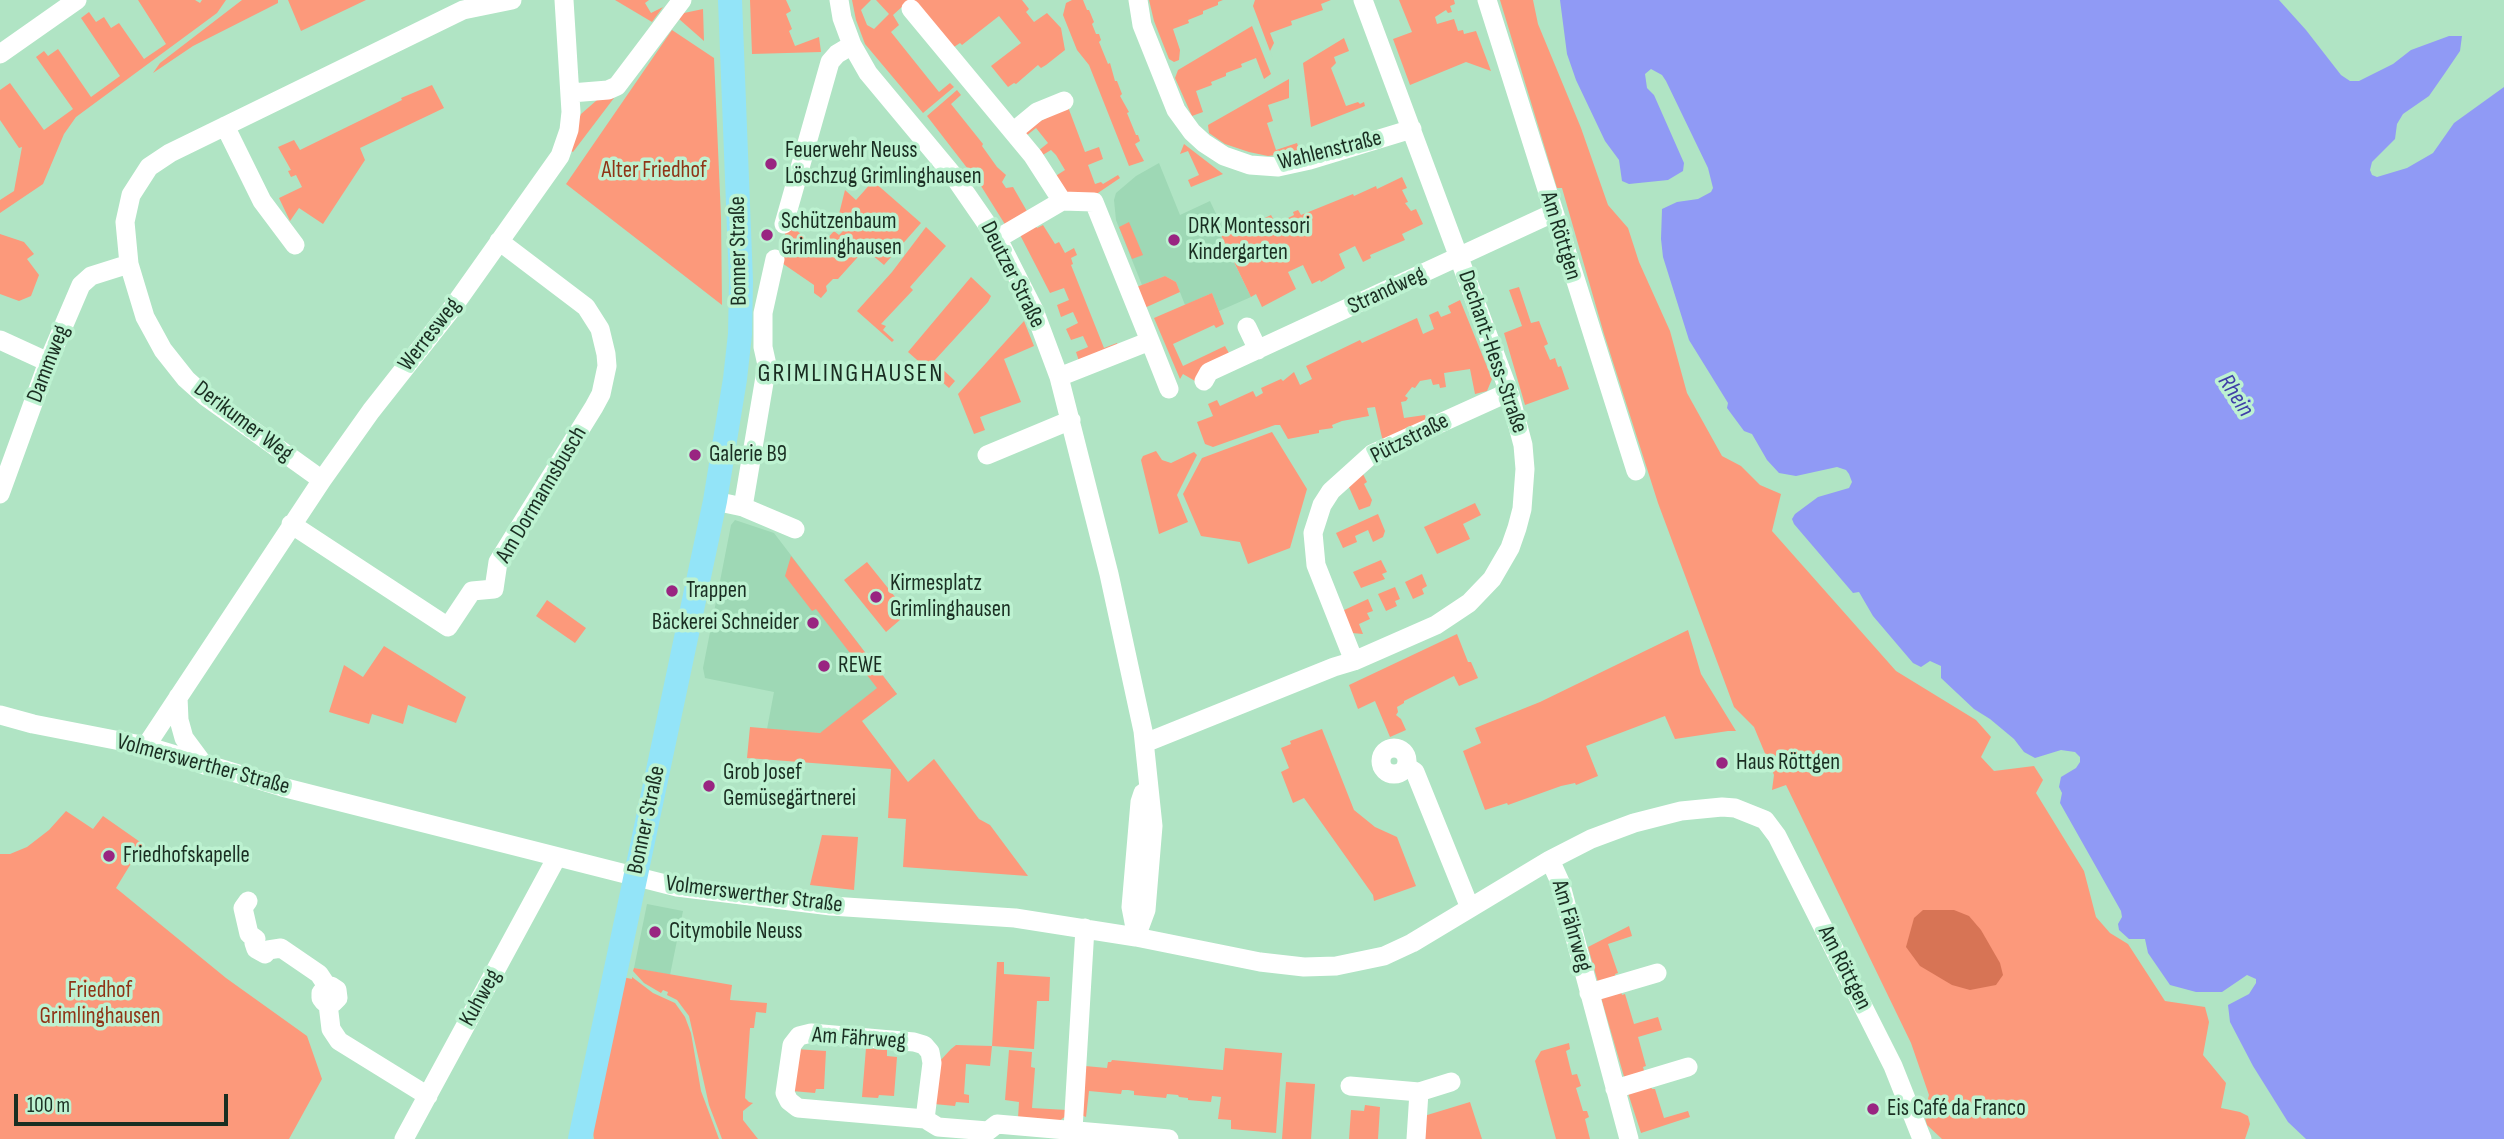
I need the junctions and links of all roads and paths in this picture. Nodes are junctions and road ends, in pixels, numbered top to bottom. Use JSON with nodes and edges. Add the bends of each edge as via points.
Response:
{"nodes":[{"id":1,"x":77,"y":0,"type":"edge"},
{"id":2,"x":512,"y":0,"type":"edge"},
{"id":3,"x":564,"y":0,"type":"edge"},
{"id":4,"x":682,"y":0,"type":"edge"},
{"id":5,"x":730,"y":0,"type":"edge"},
{"id":6,"x":839,"y":0,"type":"edge"},
{"id":7,"x":1138,"y":0,"type":"edge"},
{"id":8,"x":1363,"y":0,"type":"edge"},
{"id":9,"x":1487,"y":0,"type":"edge"},
{"id":10,"x":911,"y":9,"type":"dead end"},
{"id":11,"x":852,"y":45,"type":"junction"},
{"id":12,"x":0,"y":54,"type":"edge"},
{"id":13,"x":571,"y":93,"type":"junction"},
{"id":14,"x":1064,"y":101,"type":"dead end"},
{"id":15,"x":225,"y":126,"type":"junction"},
{"id":16,"x":1412,"y":129,"type":"junction"},
{"id":17,"x":1014,"y":131,"type":"junction"},
{"id":18,"x":1062,"y":201,"type":"junction"},
{"id":19,"x":1553,"y":214,"type":"junction"},
{"id":20,"x":784,"y":223,"type":"dead end"},
{"id":21,"x":997,"y":239,"type":"junction"},
{"id":22,"x":499,"y":241,"type":"junction"},
{"id":23,"x":295,"y":245,"type":"dead end"},
{"id":24,"x":1460,"y":257,"type":"junction"},
{"id":25,"x":775,"y":259,"type":"dead end"},
{"id":26,"x":129,"y":264,"type":"junction"},
{"id":27,"x":1247,"y":327,"type":"dead end"},
{"id":28,"x":0,"y":340,"type":"edge"},
{"id":29,"x":1150,"y":341,"type":"junction"},
{"id":30,"x":1258,"y":350,"type":"junction"},
{"id":31,"x":48,"y":362,"type":"junction"},
{"id":32,"x":1059,"y":377,"type":"junction"},
{"id":33,"x":1204,"y":381,"type":"dead end"},
{"id":34,"x":1168,"y":389,"type":"dead end"},
{"id":35,"x":1509,"y":392,"type":"junction"},
{"id":36,"x":1071,"y":420,"type":"junction"},
{"id":37,"x":987,"y":454,"type":"dead end"},
{"id":38,"x":1636,"y":471,"type":"dead end"},
{"id":39,"x":322,"y":480,"type":"junction"},
{"id":40,"x":0,"y":494,"type":"edge"},
{"id":41,"x":715,"y":501,"type":"junction"},
{"id":42,"x":743,"y":508,"type":"junction"},
{"id":43,"x":291,"y":524,"type":"junction"},
{"id":44,"x":795,"y":528,"type":"dead end"},
{"id":45,"x":1354,"y":661,"type":"junction"},
{"id":46,"x":178,"y":697,"type":"junction"},
{"id":47,"x":0,"y":715,"type":"edge"},
{"id":48,"x":1144,"y":743,"type":"junction"},
{"id":49,"x":146,"y":747,"type":"junction"},
{"id":50,"x":204,"y":765,"type":"junction"},
{"id":51,"x":1406,"y":765,"type":"dead end"},
{"id":52,"x":1747,"y":811,"type":"joint"},
{"id":53,"x":557,"y":857,"type":"junction"},
{"id":54,"x":1550,"y":860,"type":"junction"},
{"id":55,"x":629,"y":876,"type":"junction"},
{"id":56,"x":248,"y":901,"type":"dead end"},
{"id":57,"x":1469,"y":908,"type":"junction"},
{"id":58,"x":1085,"y":928,"type":"junction"},
{"id":59,"x":1136,"y":937,"type":"junction"},
{"id":60,"x":1657,"y":972,"type":"dead end"},
{"id":61,"x":1589,"y":993,"type":"junction"},
{"id":62,"x":1688,"y":1067,"type":"dead end"},
{"id":63,"x":1451,"y":1082,"type":"dead end"},
{"id":64,"x":1350,"y":1086,"type":"dead end"},
{"id":65,"x":1615,"y":1089,"type":"junction"},
{"id":66,"x":1419,"y":1092,"type":"junction"},
{"id":67,"x":428,"y":1096,"type":"junction"},
{"id":68,"x":925,"y":1119,"type":"junction"},
{"id":69,"x":1073,"y":1130,"type":"junction"},
{"id":70,"x":404,"y":1139,"type":"edge"},
{"id":71,"x":580,"y":1139,"type":"edge"},
{"id":72,"x":1169,"y":1139,"type":"edge"},
{"id":73,"x":1416,"y":1139,"type":"edge"},
{"id":74,"x":1629,"y":1139,"type":"edge"},
{"id":75,"x":1922,"y":1139,"type":"edge"}],
"edges":[{"from":1,"to":12,"type":"street"},
{"from":2,"to":15,"type":"street","name":"Derikumer Weg","via":[[463,9]]},
{"from":3,"to":13,"type":"street","name":"Werresweg"},
{"from":4,"to":13,"type":"street","via":[[617,86]]},
{"from":5,"to":41,"type":"main road","name":"Bonner Straße","via":[[740,216],[740,334]]},
{"from":6,"to":11,"type":"street","name":"Deutzer Straße"},
{"from":7,"to":16,"type":"street","name":"Wahlenstraße","via":[[1142,25],[1176,110],[1192,132],[1224,156],[1250,165],[1286,166]]},
{"from":8,"to":16,"type":"street","name":"Dechant-Hess-Straße"},
{"from":9,"to":19,"type":"street","name":"Am Röttgen"},
{"from":10,"to":17,"type":"street"},
{"from":11,"to":20,"type":"street","via":[[830,62]]},
{"from":11,"to":21,"type":"street","name":"Deutzer Straße","via":[[868,73],[953,175]]},
{"from":13,"to":22,"type":"street","name":"Werresweg","via":[[569,130],[560,156]]},
{"from":14,"to":17,"type":"street","via":[[1037,112]]},
{"from":15,"to":23,"type":"street","via":[[262,201]]},
{"from":15,"to":26,"type":"street","name":"Derikumer Weg","via":[[159,160],[140,179],[126,212]]},
{"from":16,"to":24,"type":"street","name":"Dechant-Hess-Straße"},
{"from":17,"to":18,"type":"street"},
{"from":18,"to":21,"type":"street"},
{"from":18,"to":29,"type":"street","via":[[1094,202]]},
{"from":19,"to":24,"type":"street","name":"Strandweg"},
{"from":19,"to":38,"type":"street","name":"Am Röttgen"},
{"from":21,"to":32,"type":"street","name":"Deutzer Straße","via":[[1034,310]]},
{"from":22,"to":39,"type":"street","name":"Werresweg"},
{"from":22,"to":43,"type":"street","name":"Am Dormannsbusch","via":[[586,307],[600,329],[607,366],[594,407],[498,562],[494,589],[472,591],[447,627]]},
{"from":24,"to":30,"type":"street","name":"Strandweg"},
{"from":24,"to":35,"type":"street","name":"Dechant-Hess-Straße"},
{"from":25,"to":42,"type":"street","via":[[763,313],[767,365]]},
{"from":26,"to":31,"type":"street","name":"Dammweg","via":[[84,281]]},
{"from":26,"to":39,"type":"street","name":"Derikumer Weg","via":[[151,329],[186,379]]},
{"from":27,"to":30,"type":"street"},
{"from":28,"to":31,"type":"street"},
{"from":29,"to":32,"type":"street"},
{"from":29,"to":34,"type":"street"},
{"from":30,"to":33,"type":"street","name":"Strandweg","via":[[1209,372]]},
{"from":31,"to":40,"type":"street","name":"Dammweg"},
{"from":32,"to":36,"type":"street","name":"Deutzer Straße"},
{"from":35,"to":45,"type":"street","name":"Dechant-Hess-Straße","via":[[1523,445],[1525,488],[1517,528],[1501,565],[1480,592],[1447,618]]},
{"from":35,"to":45,"type":"street","name":"Pützstraße","via":[[1372,454],[1322,505],[1313,533],[1316,565]]},
{"from":36,"to":37,"type":"street"},
{"from":36,"to":48,"type":"street","name":"Deutzer Straße","via":[[1130,664]]},
{"from":39,"to":43,"type":"street","name":"Werresweg"},
{"from":41,"to":42,"type":"street"},
{"from":41,"to":55,"type":"main road","name":"Bonner Straße"},
{"from":42,"to":44,"type":"street"},
{"from":43,"to":46,"type":"street","name":"Werresweg"},
{"from":45,"to":48,"type":"street","name":"Dechant-Hess-Straße"},
{"from":46,"to":49,"type":"street","name":"Werresweg"},
{"from":46,"to":50,"type":"street","via":[[184,738]]},
{"from":47,"to":49,"type":"street","name":"Volmerswerther Straße"},
{"from":48,"to":59,"type":"street","name":"Deutzer Straße","via":[[1148,782],[1140,802],[1131,906]]},
{"from":49,"to":50,"type":"street","name":"Volmerswerther Straße"},
{"from":50,"to":53,"type":"street","name":"Volmerswerther Straße"},
{"from":51,"to":57,"type":"street","via":[[1415,772]]},
{"from":52,"to":54,"type":"street","name":"Volmerswerther Straße","via":[[1714,807],[1656,817],[1591,838]]},
{"from":52,"to":75,"type":"street","name":"Am Röttgen","via":[[1765,820],[1777,836],[1893,1066]]},
{"from":53,"to":55,"type":"street","name":"Volmerswerther Straße"},
{"from":53,"to":67,"type":"street","name":"Kuhweg"},
{"from":54,"to":57,"type":"street","name":"Volmerswerther Straße"},
{"from":54,"to":61,"type":"street","name":"Am Fährweg"},
{"from":55,"to":58,"type":"street","name":"Volmerswerther Straße","via":[[740,896]]},
{"from":55,"to":71,"type":"main road","name":"Bonner Straße"},
{"from":56,"to":67,"type":"street","via":[[243,908],[256,948],[265,954],[281,948],[319,974],[328,995],[331,1029],[339,1041]]},
{"from":57,"to":59,"type":"street","name":"Volmerswerther Straße","via":[[1384,956],[1336,967],[1260,962]]},
{"from":58,"to":59,"type":"street","name":"Volmerswerther Straße"},
{"from":58,"to":69,"type":"street"},
{"from":60,"to":61,"type":"street","name":"Am Fährweg"},
{"from":61,"to":65,"type":"street","name":"Am Fährweg"},
{"from":62,"to":65,"type":"street"},
{"from":63,"to":66,"type":"street"},
{"from":64,"to":66,"type":"street"},
{"from":65,"to":74,"type":"street","name":"Am Fährweg"},
{"from":66,"to":73,"type":"street"},
{"from":67,"to":70,"type":"street","name":"Kuhweg"},
{"from":68,"to":68,"type":"street","name":"Am Fährweg","via":[[932,1063],[923,1045],[810,1033],[792,1045],[785,1093],[795,1107]]},
{"from":68,"to":69,"type":"street","name":"Am Fährweg","via":[[938,1127],[988,1131],[997,1125]]},
{"from":69,"to":72,"type":"street","name":"Am Fährweg"}]}
